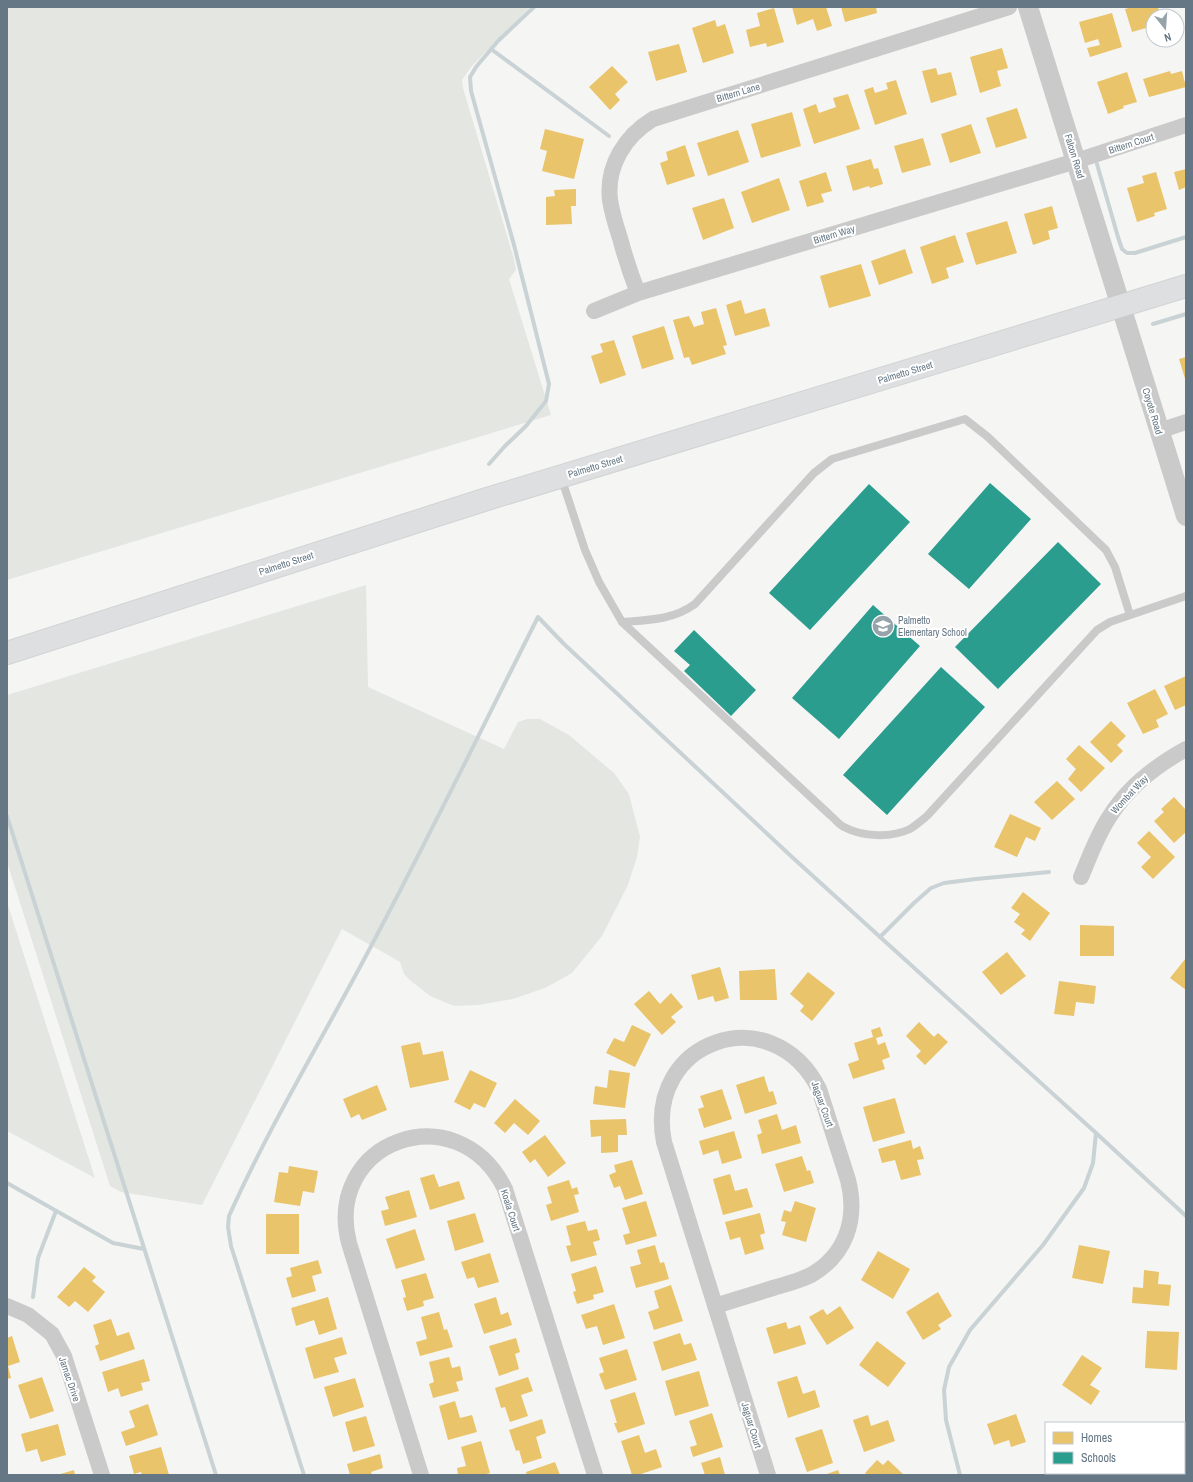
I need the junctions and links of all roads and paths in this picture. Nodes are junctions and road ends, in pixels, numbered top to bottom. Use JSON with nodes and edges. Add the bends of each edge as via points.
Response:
{"nodes":[{"id":1,"x":1009,"y":7,"type":"edge"},
{"id":2,"x":1028,"y":7,"type":"edge"},
{"id":3,"x":1186,"y":125,"type":"edge"},
{"id":4,"x":1076,"y":161,"type":"junction"},
{"id":5,"x":1186,"y":286,"type":"edge"},
{"id":6,"x":638,"y":293,"type":"junction"},
{"id":7,"x":1121,"y":306,"type":"junction"},
{"id":8,"x":594,"y":311,"type":"dead end"},
{"id":9,"x":1186,"y":422,"type":"edge"},
{"id":10,"x":1159,"y":431,"type":"junction"},
{"id":11,"x":561,"y":476,"type":"junction"},
{"id":12,"x":1186,"y":516,"type":"edge"},
{"id":13,"x":1186,"y":596,"type":"edge"},
{"id":14,"x":1130,"y":615,"type":"junction"},
{"id":15,"x":622,"y":622,"type":"junction"},
{"id":16,"x":7,"y":653,"type":"edge"},
{"id":17,"x":1186,"y":749,"type":"edge"},
{"id":18,"x":1081,"y":877,"type":"dead end"},
{"id":19,"x":7,"y":1306,"type":"edge"},
{"id":20,"x":715,"y":1306,"type":"junction"},
{"id":21,"x":102,"y":1475,"type":"edge"},
{"id":22,"x":421,"y":1475,"type":"edge"},
{"id":23,"x":595,"y":1475,"type":"edge"},
{"id":24,"x":768,"y":1475,"type":"edge"}],
"edges":[{"from":1,"to":6,"type":"street","name":"Bittern Lane","via":[[653,119],[644,124],[629,139],[617,157],[610,188],[614,218]]},
{"from":2,"to":4,"type":"street","name":"Falcon Road"},
{"from":3,"to":4,"type":"street","name":"Bittern Court"},
{"from":4,"to":6,"type":"street","name":"Bittern Way"},
{"from":4,"to":7,"type":"street","name":"Falcon Road"},
{"from":5,"to":7,"type":"main road","name":"Palmetto Street"},
{"from":6,"to":8,"type":"street","name":"Bittern Way"},
{"from":7,"to":10,"type":"street","name":"Coyote Road"},
{"from":7,"to":11,"type":"main road","name":"Palmetto Street"},
{"from":9,"to":10,"type":"street"},
{"from":10,"to":12,"type":"street","name":"Coyote Road"},
{"from":11,"to":15,"type":"lane","via":[[599,582]]},
{"from":11,"to":16,"type":"main road","name":"Palmetto Street"},
{"from":13,"to":14,"type":"lane"},
{"from":14,"to":15,"type":"lane","via":[[1115,567],[1106,550],[988,437],[965,419],[832,459],[814,473],[685,612],[675,616]]},
{"from":14,"to":15,"type":"lane","via":[[1097,630],[927,816],[910,828],[886,835],[859,833],[843,827]]},
{"from":17,"to":18,"type":"street","name":"Wombat Way","via":[[1143,778],[1110,815]]},
{"from":19,"to":21,"type":"street","name":"Jarnac Drive","via":[[28,1315],[52,1334],[64,1356]]},
{"from":20,"to":20,"type":"street","name":"Jaguar Court","via":[[664,1142],[662,1107],[675,1074],[691,1056],[723,1040],[749,1038],[762,1040],[786,1050],[797,1058],[813,1077],[848,1180],[851,1192],[851,1217],[844,1241],[820,1269],[799,1280]]},
{"from":20,"to":24,"type":"street","name":"Jaguar Court"},
{"from":22,"to":23,"type":"street","name":"Koala Court","via":[[349,1243],[345,1220],[352,1186],[372,1158],[402,1140],[427,1136],[452,1140],[474,1150],[500,1178]]}]}
